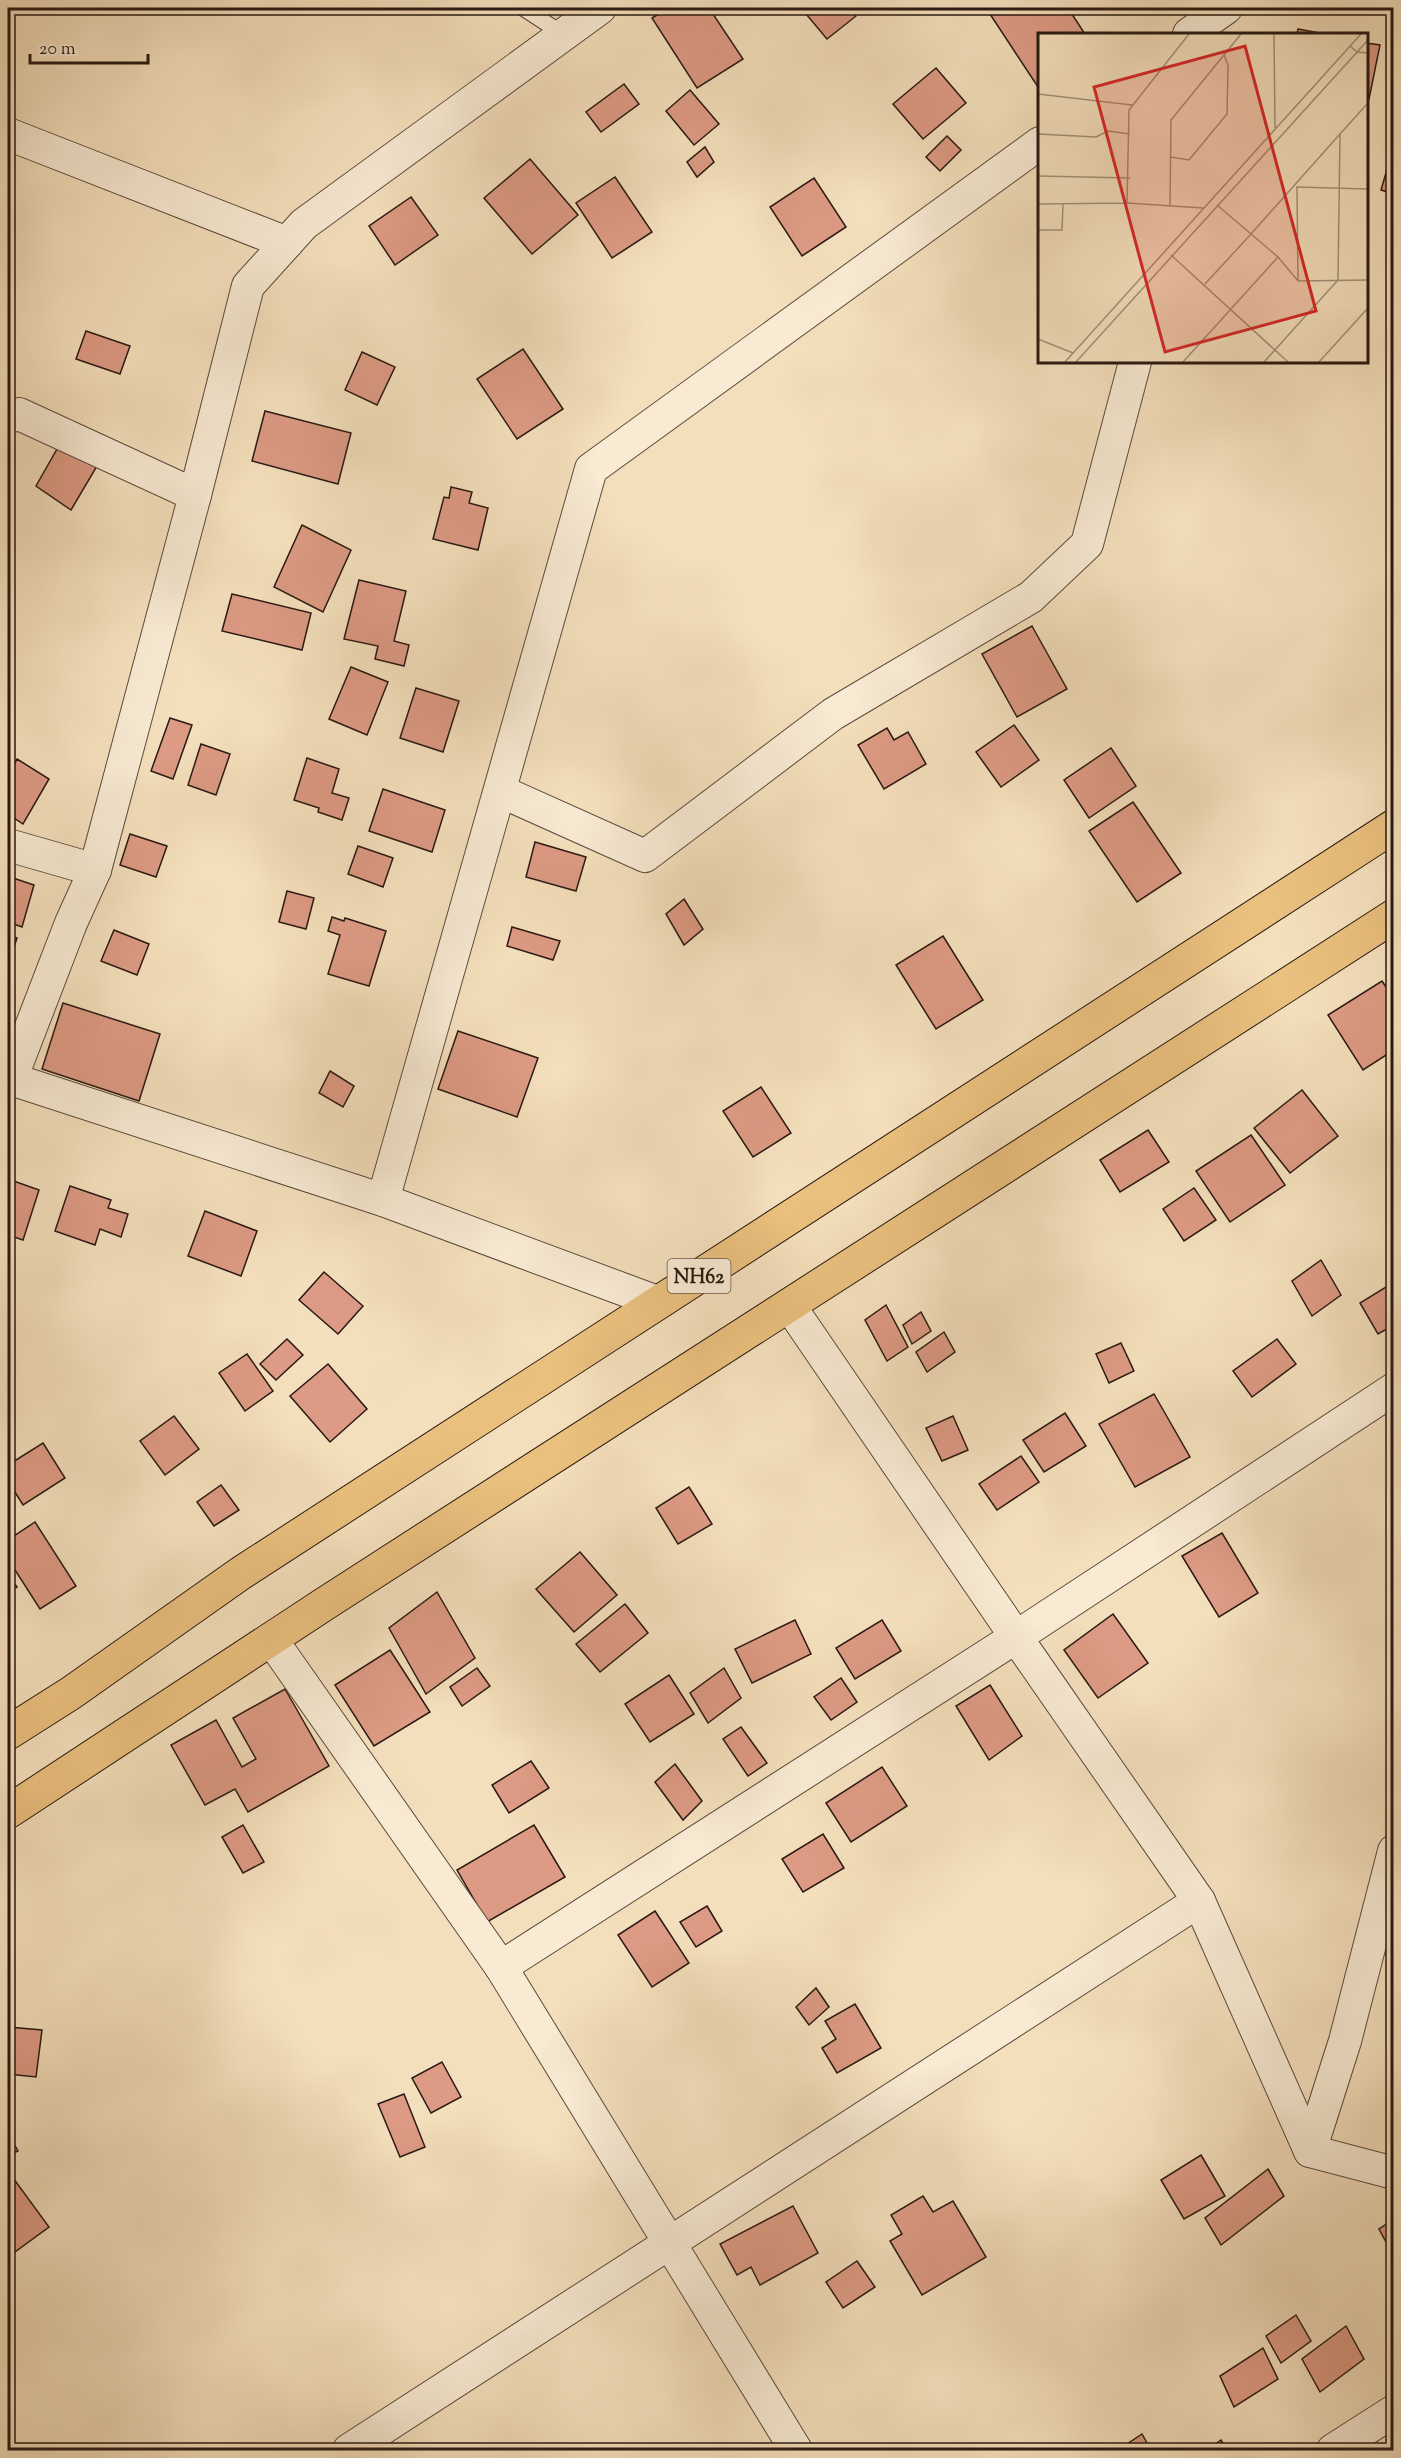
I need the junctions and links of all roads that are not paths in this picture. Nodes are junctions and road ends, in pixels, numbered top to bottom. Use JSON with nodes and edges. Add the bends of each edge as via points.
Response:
{"nodes":[{"id":1,"x":524,"y":8,"type":"edge"},
{"id":2,"x":600,"y":8,"type":"edge"},
{"id":3,"x":1226,"y":8,"type":"edge"},
{"id":4,"x":1194,"y":33,"type":"edge"},
{"id":5,"x":563,"y":34,"type":"junction"},
{"id":6,"x":8,"y":134,"type":"edge"},
{"id":7,"x":1038,"y":144,"type":"edge"},
{"id":8,"x":287,"y":243,"type":"junction"},
{"id":9,"x":1135,"y":363,"type":"edge"},
{"id":10,"x":8,"y":417,"type":"edge"},
{"id":11,"x":195,"y":495,"type":"junction"},
{"id":12,"x":500,"y":791,"type":"junction"},
{"id":13,"x":1394,"y":826,"type":"edge"},
{"id":14,"x":8,"y":845,"type":"edge"},
{"id":15,"x":95,"y":870,"type":"junction"},
{"id":16,"x":1394,"y":916,"type":"edge"},
{"id":17,"x":9,"y":1078,"type":"edge"},
{"id":18,"x":383,"y":1200,"type":"junction"},
{"id":19,"x":657,"y":1302,"type":"junction"},
{"id":20,"x":789,"y":1305,"type":"junction"},
{"id":21,"x":1394,"y":1389,"type":"edge"},
{"id":22,"x":1016,"y":1637,"type":"junction"},
{"id":23,"x":271,"y":1639,"type":"junction"},
{"id":24,"x":8,"y":1732,"type":"edge"},
{"id":25,"x":8,"y":1812,"type":"edge"},
{"id":26,"x":1394,"y":1851,"type":"edge"},
{"id":27,"x":1199,"y":1901,"type":"junction"},
{"id":28,"x":501,"y":1967,"type":"junction"},
{"id":29,"x":1310,"y":2151,"type":"junction"},
{"id":30,"x":1394,"y":2173,"type":"edge"},
{"id":31,"x":668,"y":2243,"type":"junction"},
{"id":32,"x":1394,"y":2410,"type":"edge"},
{"id":33,"x":349,"y":2451,"type":"edge"},
{"id":34,"x":796,"y":2451,"type":"edge"},
{"id":35,"x":1333,"y":2451,"type":"edge"}],
"edges":[{"from":1,"to":5,"type":"lane"},
{"from":2,"to":5,"type":"street"},
{"from":3,"to":4,"type":"street"},
{"from":5,"to":8,"type":"street","via":[[304,224]]},
{"from":6,"to":8,"type":"street"},
{"from":7,"to":12,"type":"street","via":[[591,469]]},
{"from":8,"to":11,"type":"street","via":[[248,286]]},
{"from":9,"to":12,"type":"street","via":[[1087,544],[1031,597],[832,714],[645,856]]},
{"from":10,"to":11,"type":"street","via":[[19,414]]},
{"from":11,"to":15,"type":"street"},
{"from":12,"to":18,"type":"street"},
{"from":13,"to":19,"type":"main road","number":"NH62","via":[[768,1234]]},
{"from":14,"to":15,"type":"street"},
{"from":15,"to":17,"type":"street"},
{"from":16,"to":20,"type":"main road"},
{"from":17,"to":18,"type":"street"},
{"from":18,"to":19,"type":"street"},
{"from":19,"to":24,"type":"main road","number":"NH62","via":[[242,1573],[71,1693]]},
{"from":20,"to":22,"type":"street"},
{"from":20,"to":23,"type":"main road"},
{"from":21,"to":22,"type":"street"},
{"from":22,"to":27,"type":"street"},
{"from":22,"to":28,"type":"street"},
{"from":23,"to":25,"type":"main road"},
{"from":23,"to":28,"type":"street"},
{"from":26,"to":29,"type":"street","via":[[1345,2041]]},
{"from":27,"to":29,"type":"street"},
{"from":27,"to":31,"type":"street"},
{"from":28,"to":31,"type":"street"},
{"from":29,"to":30,"type":"street"},
{"from":31,"to":33,"type":"street"},
{"from":31,"to":34,"type":"street"},
{"from":32,"to":35,"type":"street"}]}
